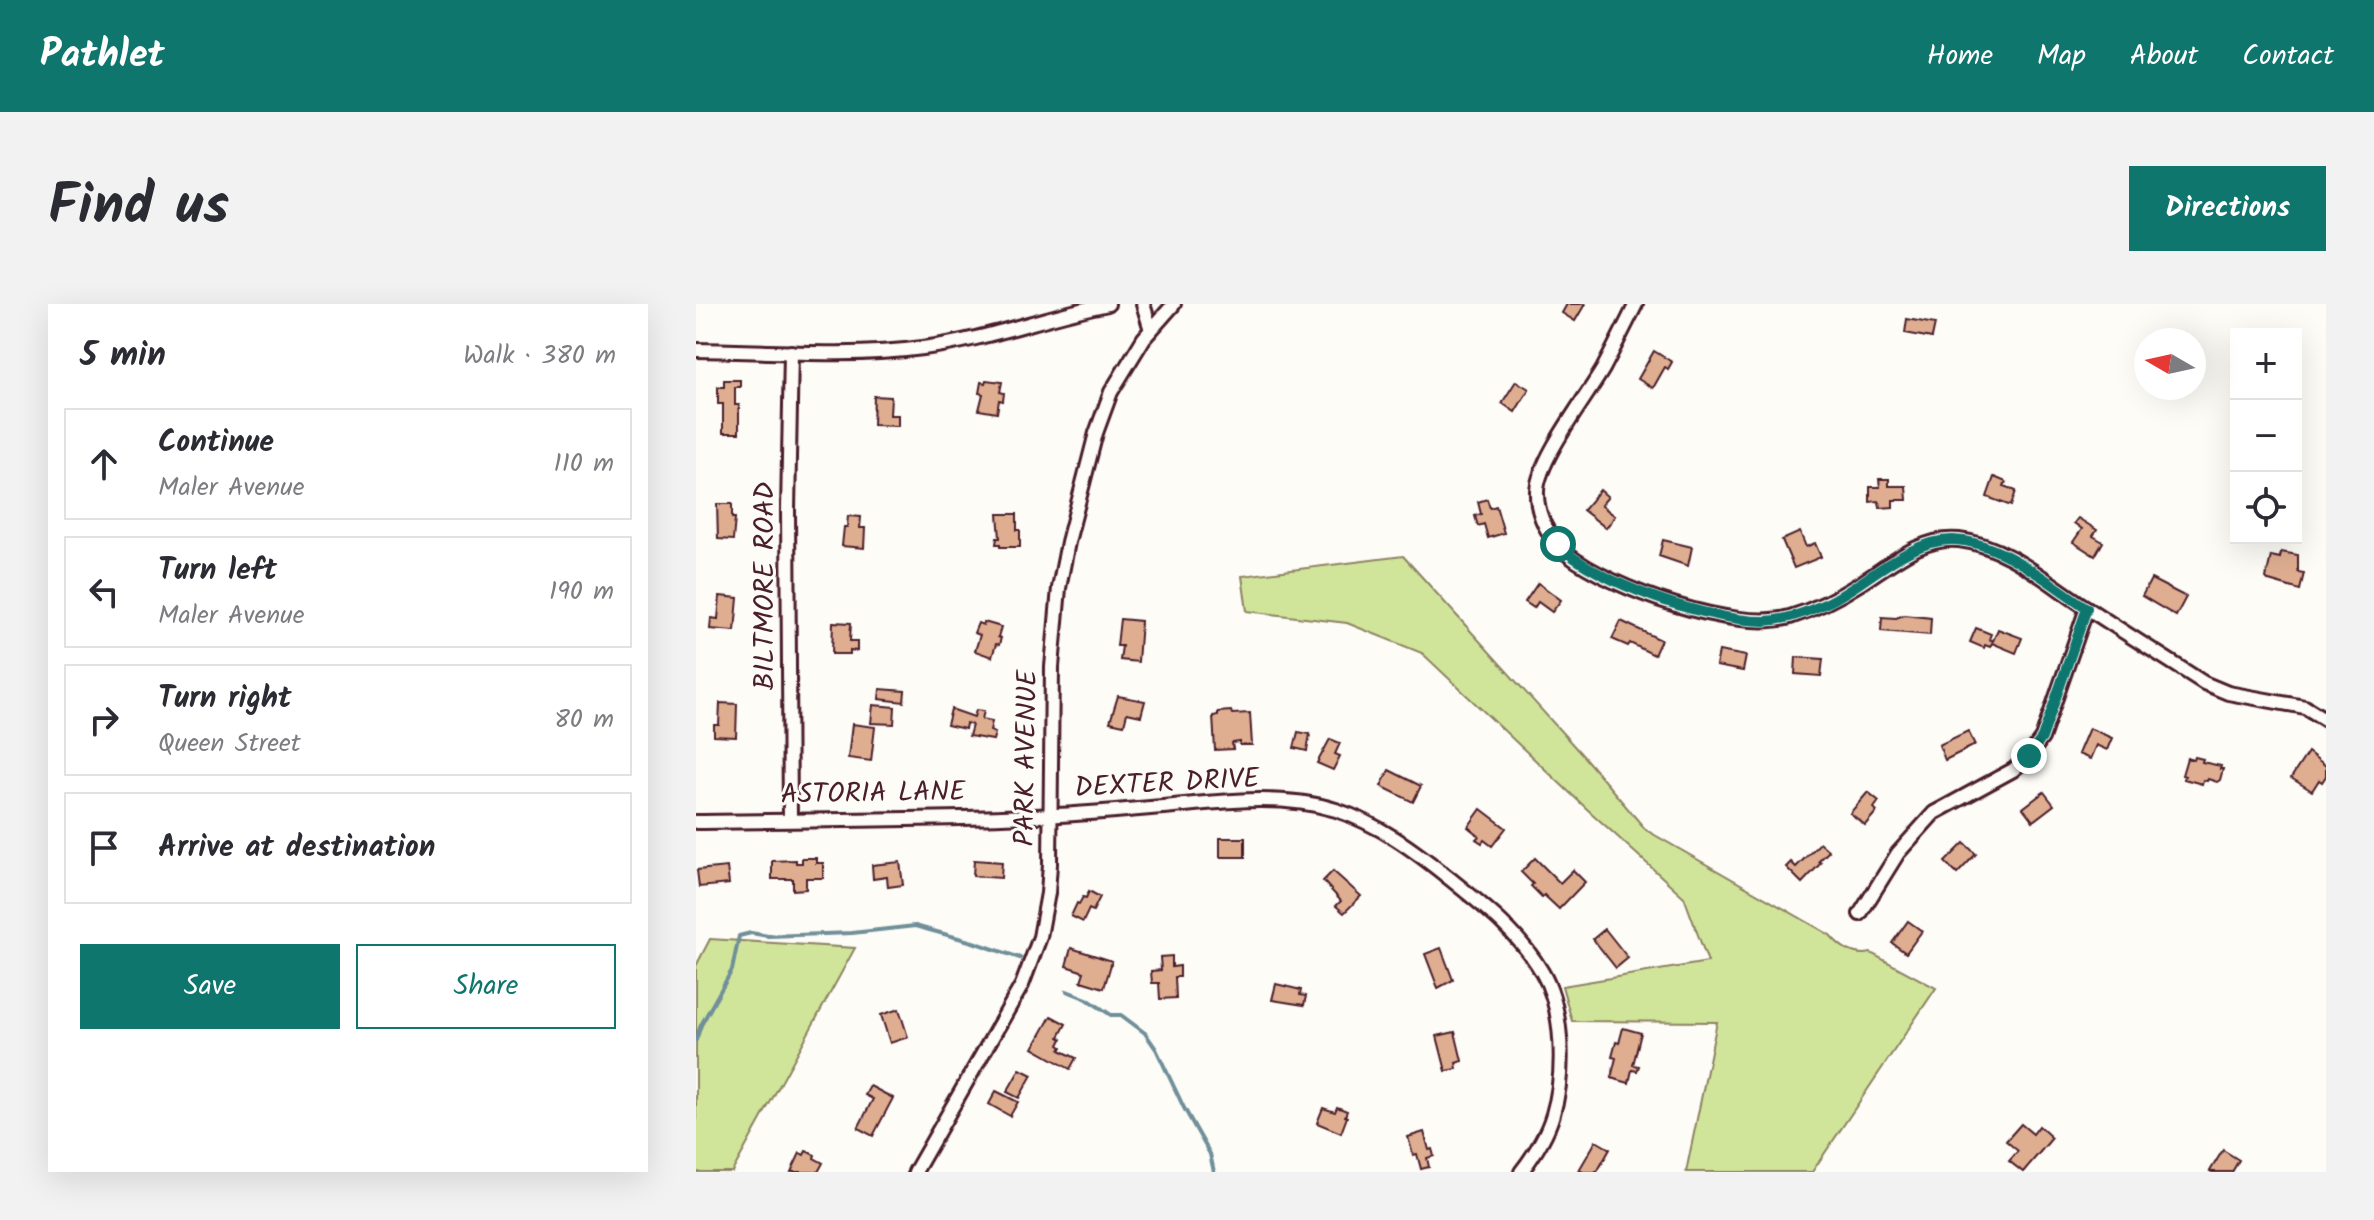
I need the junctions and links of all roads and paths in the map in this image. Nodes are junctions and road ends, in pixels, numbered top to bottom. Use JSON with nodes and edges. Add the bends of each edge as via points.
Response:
{"nodes":[{"id":1,"x":1108,"y":304,"type":"edge"},
{"id":2,"x":1143,"y":304,"type":"edge"},
{"id":3,"x":1174,"y":304,"type":"edge"},
{"id":4,"x":1636,"y":304,"type":"edge"},
{"id":5,"x":1151,"y":330,"type":"junction"},
{"id":6,"x":696,"y":350,"type":"edge"},
{"id":7,"x":791,"y":352,"type":"junction"},
{"id":8,"x":2087,"y":608,"type":"junction"},
{"id":9,"x":2326,"y":720,"type":"edge"},
{"id":10,"x":1050,"y":814,"type":"junction"},
{"id":11,"x":790,"y":820,"type":"junction"},
{"id":12,"x":696,"y":822,"type":"edge"},
{"id":13,"x":1860,"y":914,"type":"dead end"},
{"id":14,"x":915,"y":1172,"type":"edge"},
{"id":15,"x":1521,"y":1172,"type":"edge"}],
"edges":[{"from":1,"to":7,"type":"street","via":[[921,348]]},
{"from":2,"to":5,"type":"street"},
{"from":3,"to":5,"type":"street","name":"PARK AVENUE"},
{"from":4,"to":8,"type":"street","via":[[1536,488],[1548,531],[1566,553],[1597,573],[1671,603],[1769,621],[1830,601],[1923,545],[1956,540],[2013,559]]},
{"from":5,"to":10,"type":"street","name":"PARK AVENUE","via":[[1104,410],[1059,588]]},
{"from":6,"to":7,"type":"street"},
{"from":7,"to":11,"type":"street","name":"BILTMORE ROAD"},
{"from":8,"to":9,"type":"street","via":[[2204,683],[2228,693],[2305,707]]},
{"from":8,"to":13,"type":"street","via":[[2042,738],[2029,756],[1934,813],[1898,853]]},
{"from":10,"to":11,"type":"street","name":"ASTORIA LANE"},
{"from":10,"to":14,"type":"street","name":"PARK AVENUE","via":[[1048,893],[1034,956]]},
{"from":10,"to":15,"type":"street","name":"DEXTER DRIVE","via":[[1243,800],[1289,802],[1334,810],[1376,826],[1412,848],[1498,917],[1533,956],[1549,984],[1560,1041],[1557,1096],[1534,1155]]},
{"from":11,"to":12,"type":"street","name":"ASTORIA LANE"}]}
